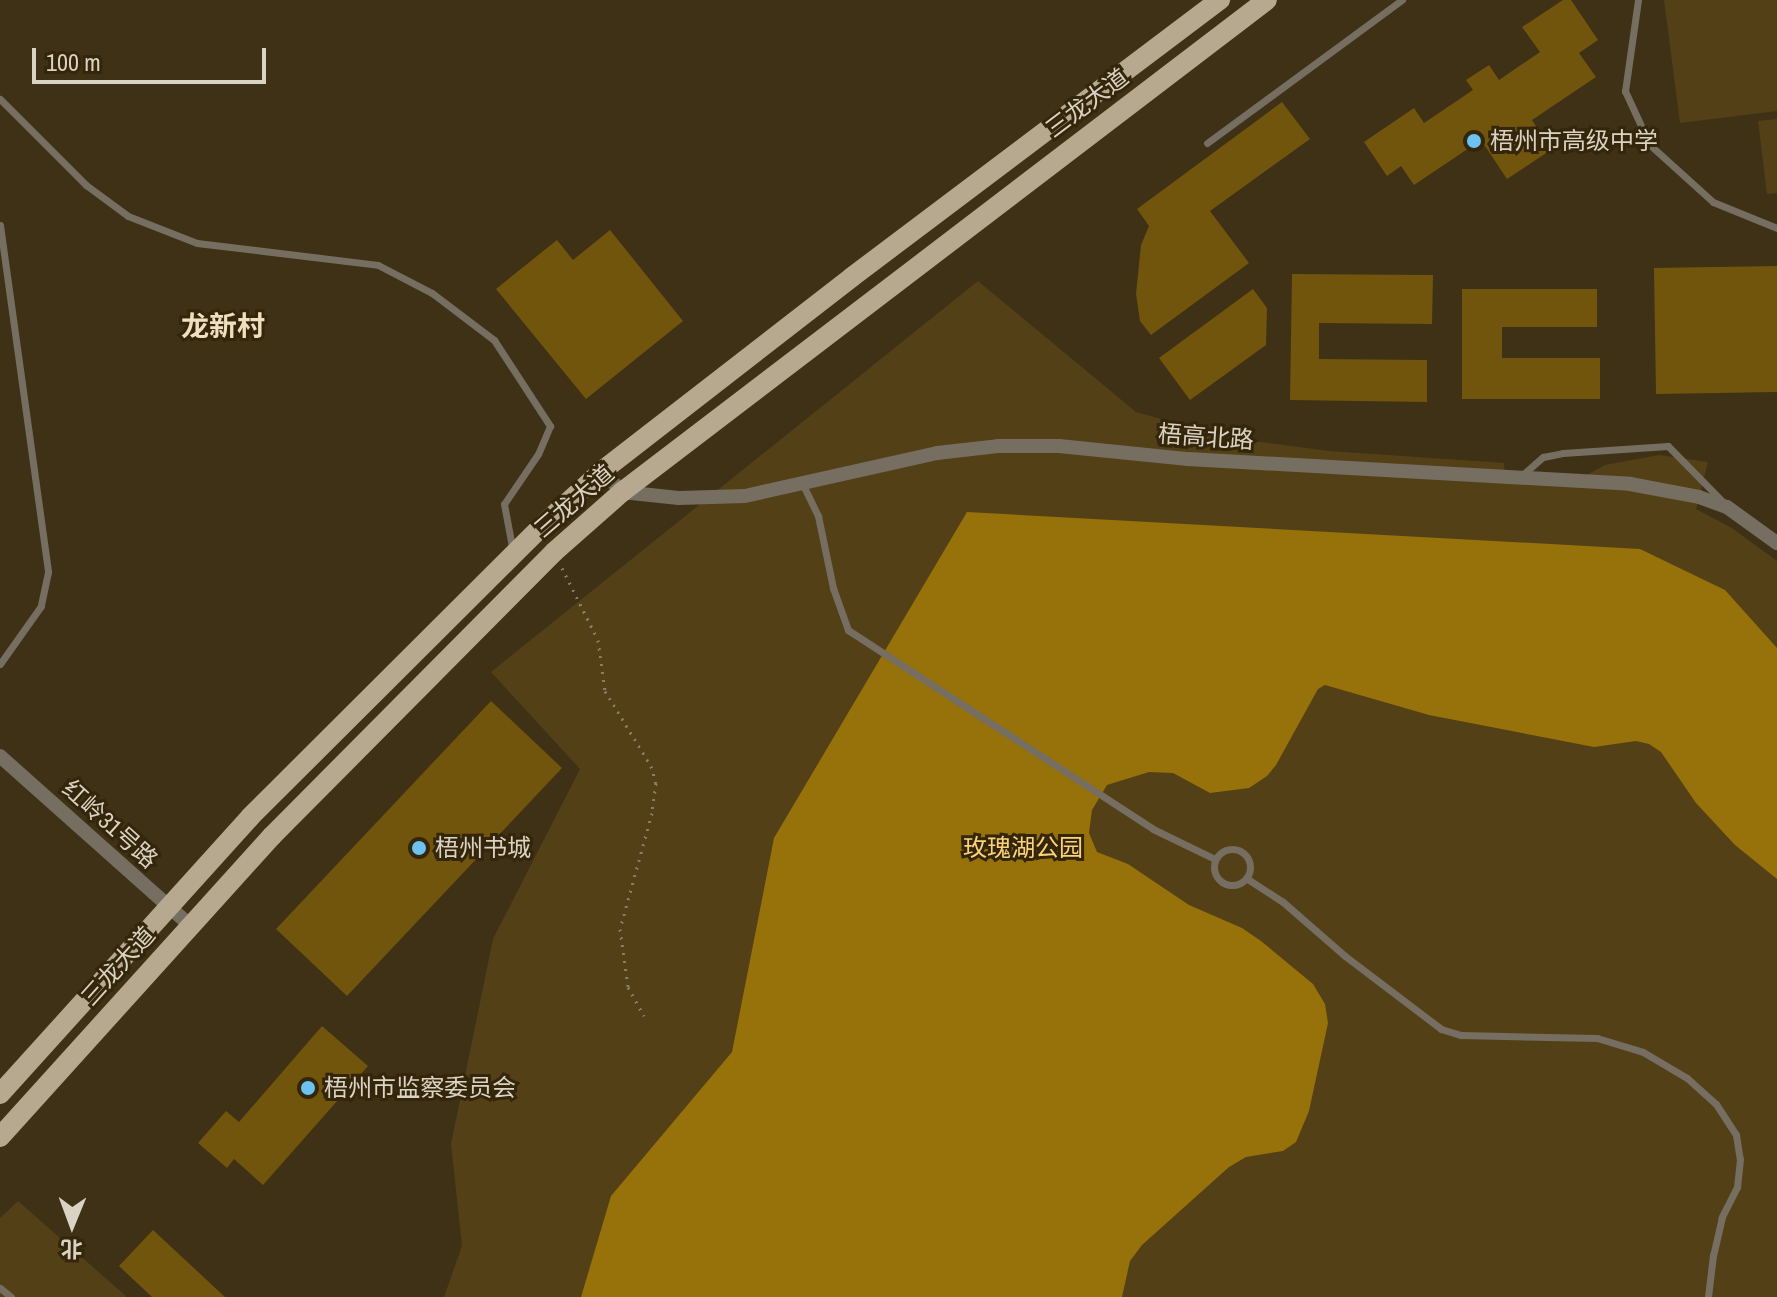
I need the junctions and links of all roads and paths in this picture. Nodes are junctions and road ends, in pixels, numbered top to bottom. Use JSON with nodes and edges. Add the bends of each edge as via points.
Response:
{"nodes":[{"id":1,"x":1220,"y":0,"type":"edge"},
{"id":2,"x":1267,"y":0,"type":"edge"},
{"id":3,"x":1402,"y":0,"type":"edge"},
{"id":4,"x":1638,"y":0,"type":"edge"},
{"id":5,"x":0,"y":99,"type":"edge"},
{"id":6,"x":1207,"y":143,"type":"dead end"},
{"id":7,"x":0,"y":225,"type":"edge"},
{"id":8,"x":1777,"y":228,"type":"edge"},
{"id":9,"x":602,"y":471,"type":"junction"},
{"id":10,"x":1521,"y":476,"type":"junction"},
{"id":11,"x":802,"y":483,"type":"junction"},
{"id":12,"x":622,"y":492,"type":"junction"},
{"id":13,"x":1727,"y":507,"type":"junction"},
{"id":14,"x":1777,"y":543,"type":"edge"},
{"id":15,"x":554,"y":552,"type":"junction"},
{"id":16,"x":513,"y":554,"type":"junction"},
{"id":17,"x":0,"y":664,"type":"edge"},
{"id":18,"x":0,"y":756,"type":"edge"},
{"id":19,"x":1215,"y":859,"type":"junction"},
{"id":20,"x":1246,"y":878,"type":"junction"},
{"id":21,"x":169,"y":907,"type":"junction"},
{"id":22,"x":190,"y":925,"type":"junction"},
{"id":23,"x":644,"y":1016,"type":"dead end"},
{"id":24,"x":0,"y":1094,"type":"edge"},
{"id":25,"x":0,"y":1137,"type":"edge"},
{"id":26,"x":0,"y":1288,"type":"edge"},
{"id":27,"x":11,"y":1297,"type":"edge"},
{"id":28,"x":1708,"y":1297,"type":"edge"}],
"edges":[{"from":1,"to":9,"type":"main road","name":"三龙大道"},
{"from":2,"to":12,"type":"main road","name":"三龙大道"},
{"from":3,"to":6,"type":"lane"},
{"from":4,"to":8,"type":"lane","via":[[1625,91],[1650,145],[1713,202]]},
{"from":5,"to":16,"type":"lane","via":[[86,185],[128,216],[197,243],[378,265],[432,293],[494,340],[550,426],[504,504]]},
{"from":7,"to":17,"type":"lane","via":[[48,572],[41,606]]},
{"from":9,"to":12,"type":"street"},
{"from":9,"to":16,"type":"main road","name":"三龙大道"},
{"from":10,"to":11,"type":"street","name":"梧高北路","via":[[998,446],[937,453]]},
{"from":10,"to":13,"type":"street","name":"梧高北路","via":[[1661,489]]},
{"from":10,"to":13,"type":"lane","via":[[1530,465],[1553,455],[1668,446]]},
{"from":11,"to":12,"type":"street","name":"梧高北路","via":[[745,496],[679,498]]},
{"from":11,"to":19,"type":"lane","via":[[818,516],[848,630],[1142,822]]},
{"from":12,"to":15,"type":"main road","name":"三龙大道"},
{"from":13,"to":14,"type":"street","name":"梧高北路"},
{"from":15,"to":22,"type":"main road","name":"三龙大道"},
{"from":15,"to":23,"type":"path","via":[[598,640],[605,691],[656,783],[620,929],[628,987]]},
{"from":16,"to":21,"type":"main road","name":"三龙大道","via":[[250,817]]},
{"from":18,"to":21,"type":"street","name":"红岭31号路"},
{"from":19,"to":20,"type":"lane","via":[[1217,876],[1225,883]]},
{"from":19,"to":20,"type":"lane","via":[[1230,849],[1241,851],[1250,866]]},
{"from":20,"to":28,"type":"lane","via":[[1441,1029],[1461,1035],[1597,1038],[1664,1062],[1706,1096],[1736,1135],[1740,1159],[1737,1187],[1722,1217],[1713,1255]]},
{"from":21,"to":22,"type":"street","name":"红岭31号路"},
{"from":21,"to":24,"type":"main road","name":"三龙大道"},
{"from":22,"to":25,"type":"main road","name":"三龙大道"},
{"from":26,"to":27,"type":"lane"}]}
